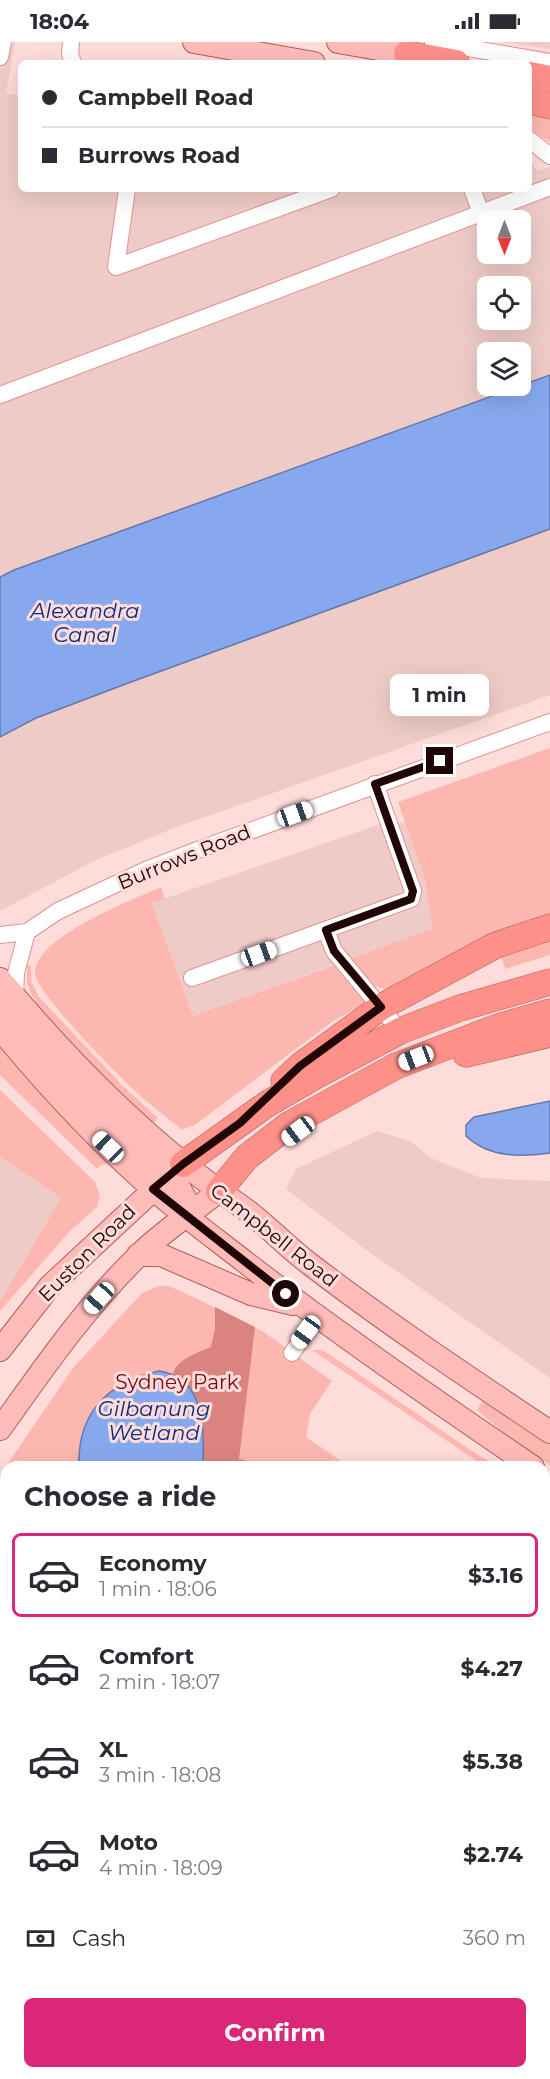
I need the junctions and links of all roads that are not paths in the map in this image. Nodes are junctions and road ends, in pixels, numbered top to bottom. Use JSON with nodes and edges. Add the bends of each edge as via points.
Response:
{"nodes":[{"id":1,"x":3,"y":42,"type":"edge"},
{"id":2,"x":71,"y":42,"type":"edge"},
{"id":3,"x":194,"y":42,"type":"edge"},
{"id":4,"x":338,"y":42,"type":"edge"},
{"id":5,"x":433,"y":42,"type":"edge"},
{"id":6,"x":407,"y":54,"type":"joint"},
{"id":7,"x":0,"y":57,"type":"edge"},
{"id":8,"x":72,"y":60,"type":"edge"},
{"id":9,"x":297,"y":60,"type":"edge"},
{"id":10,"x":440,"y":60,"type":"edge"},
{"id":11,"x":550,"y":62,"type":"edge"},
{"id":12,"x":532,"y":75,"type":"edge"},
{"id":13,"x":550,"y":79,"type":"edge"},
{"id":14,"x":532,"y":102,"type":"edge"},
{"id":15,"x":550,"y":106,"type":"edge"},
{"id":16,"x":532,"y":142,"type":"edge"},
{"id":17,"x":550,"y":156,"type":"edge"},
{"id":18,"x":550,"y":188,"type":"edge"},
{"id":19,"x":127,"y":192,"type":"edge"},
{"id":20,"x":322,"y":192,"type":"edge"},
{"id":21,"x":473,"y":192,"type":"edge"},
{"id":22,"x":480,"y":210,"type":"edge"},
{"id":23,"x":489,"y":210,"type":"edge"},
{"id":24,"x":477,"y":215,"type":"edge"},
{"id":25,"x":0,"y":395,"type":"edge"},
{"id":26,"x":550,"y":722,"type":"edge"},
{"id":27,"x":375,"y":784,"type":"junction"},
{"id":28,"x":550,"y":927,"type":"edge"},
{"id":29,"x":326,"y":930,"type":"junction"},
{"id":30,"x":27,"y":932,"type":"junction"},
{"id":31,"x":0,"y":935,"type":"edge"},
{"id":32,"x":192,"y":978,"type":"dead end"},
{"id":33,"x":0,"y":979,"type":"edge"},
{"id":34,"x":550,"y":982,"type":"edge"},
{"id":35,"x":7,"y":1000,"type":"edge"},
{"id":36,"x":381,"y":1007,"type":"junction"},
{"id":37,"x":550,"y":1012,"type":"edge"},
{"id":38,"x":0,"y":1029,"type":"edge"},
{"id":39,"x":400,"y":1031,"type":"junction"},
{"id":40,"x":550,"y":1034,"type":"edge"},
{"id":41,"x":240,"y":1123,"type":"junction"},
{"id":42,"x":168,"y":1177,"type":"junction"},
{"id":43,"x":219,"y":1191,"type":"junction"},
{"id":44,"x":187,"y":1217,"type":"junction"},
{"id":45,"x":138,"y":1256,"type":"junction"},
{"id":46,"x":310,"y":1312,"type":"junction"},
{"id":47,"x":0,"y":1350,"type":"edge"},
{"id":48,"x":292,"y":1353,"type":"dead end"},
{"id":49,"x":0,"y":1430,"type":"edge"},
{"id":50,"x":550,"y":1432,"type":"edge"},
{"id":51,"x":524,"y":1461,"type":"edge"}],
"edges":[{"from":1,"to":7,"type":"street"},
{"from":2,"to":8,"type":"street"},
{"from":3,"to":9,"type":"main road"},
{"from":4,"to":6,"type":"main road"},
{"from":5,"to":11,"type":"street"},
{"from":6,"to":10,"type":"highway"},
{"from":12,"to":13,"type":"highway"},
{"from":14,"to":15,"type":"highway"},
{"from":16,"to":17,"type":"street"},
{"from":18,"to":23,"type":"street"},
{"from":19,"to":20,"type":"street","via":[[116,267]]},
{"from":21,"to":22,"type":"street"},
{"from":24,"to":25,"type":"street"},
{"from":26,"to":27,"type":"street","name":"Burrows Road"},
{"from":27,"to":29,"type":"street","via":[[413,895],[408,901]]},
{"from":27,"to":30,"type":"street","name":"Burrows Road","via":[[146,870],[58,911]]},
{"from":28,"to":36,"type":"highway","via":[[496,945]]},
{"from":29,"to":32,"type":"street"},
{"from":29,"to":36,"type":"street","via":[[334,951]]},
{"from":30,"to":31,"type":"street","name":"Burrows Road"},
{"from":30,"to":35,"type":"street"},
{"from":33,"to":35,"type":"main road","name":"Campbell Road"},
{"from":34,"to":39,"type":"highway","via":[[460,1008]]},
{"from":35,"to":42,"type":"main road","name":"Campbell Road","via":[[113,1101]]},
{"from":36,"to":39,"type":"street"},
{"from":36,"to":41,"type":"highway","via":[[300,1066]]},
{"from":37,"to":43,"type":"highway","via":[[498,1027],[396,1066],[290,1124],[247,1157]]},
{"from":38,"to":42,"type":"main road","name":"Campbell Road","via":[[81,1120]]},
{"from":39,"to":41,"type":"highway","via":[[317,1075]]},
{"from":40,"to":43,"type":"highway","via":[[408,1072],[298,1131]]},
{"from":41,"to":42,"type":"highway"},
{"from":42,"to":43,"type":"main road","name":"Campbell Road"},
{"from":42,"to":44,"type":"main road","name":"Campbell Road"},
{"from":42,"to":47,"type":"main road","name":"Euston Road","via":[[50,1286]]},
{"from":43,"to":44,"type":"main road","name":"Euston Road"},
{"from":43,"to":50,"type":"main road","name":"Campbell Road","via":[[427,1350]]},
{"from":44,"to":45,"type":"main road","name":"Euston Road"},
{"from":44,"to":46,"type":"main road","name":"Campbell Road"},
{"from":45,"to":46,"type":"main road","via":[[161,1256],[251,1294]]},
{"from":45,"to":49,"type":"main road","name":"Euston Road","via":[[85,1313]]},
{"from":46,"to":48,"type":"street"},
{"from":46,"to":51,"type":"main road","name":"Campbell Road"}]}
